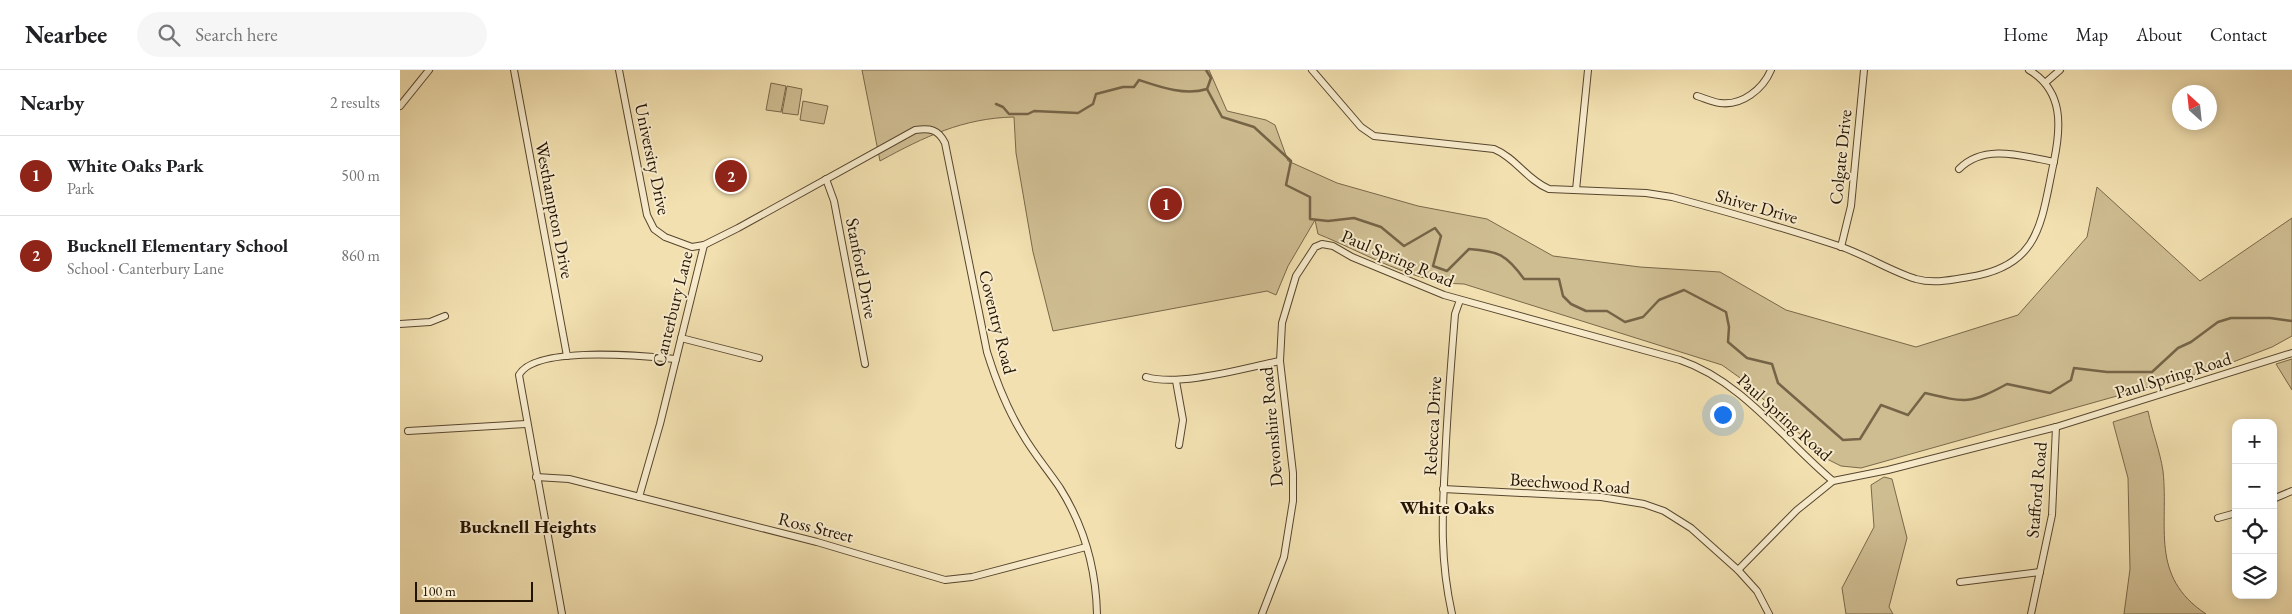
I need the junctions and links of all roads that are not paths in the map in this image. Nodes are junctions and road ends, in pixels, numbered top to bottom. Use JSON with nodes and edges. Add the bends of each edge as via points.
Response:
{"nodes":[{"id":1,"x":429,"y":70,"type":"edge"},
{"id":2,"x":514,"y":70,"type":"edge"},
{"id":3,"x":619,"y":70,"type":"edge"},
{"id":4,"x":1312,"y":70,"type":"edge"},
{"id":5,"x":1588,"y":70,"type":"edge"},
{"id":6,"x":1771,"y":70,"type":"edge"},
{"id":7,"x":1864,"y":70,"type":"edge"},
{"id":8,"x":2029,"y":70,"type":"edge"},
{"id":9,"x":2060,"y":70,"type":"edge"},
{"id":10,"x":2044,"y":83,"type":"junction"},
{"id":11,"x":1697,"y":96,"type":"dead end"},
{"id":12,"x":400,"y":106,"type":"edge"},
{"id":13,"x":915,"y":130,"type":"joint"},
{"id":14,"x":2054,"y":162,"type":"junction"},
{"id":15,"x":1959,"y":169,"type":"dead end"},
{"id":16,"x":826,"y":179,"type":"junction"},
{"id":17,"x":1576,"y":190,"type":"junction"},
{"id":18,"x":1322,"y":244,"type":"joint"},
{"id":19,"x":704,"y":245,"type":"junction"},
{"id":20,"x":1841,"y":247,"type":"junction"},
{"id":21,"x":1460,"y":300,"type":"junction"},
{"id":22,"x":445,"y":316,"type":"dead end"},
{"id":23,"x":400,"y":324,"type":"edge"},
{"id":24,"x":681,"y":338,"type":"junction"},
{"id":25,"x":2292,"y":352,"type":"edge"},
{"id":26,"x":567,"y":356,"type":"junction"},
{"id":27,"x":758,"y":358,"type":"dead end"},
{"id":28,"x":676,"y":359,"type":"junction"},
{"id":29,"x":1280,"y":361,"type":"junction"},
{"id":30,"x":865,"y":364,"type":"dead end"},
{"id":31,"x":1146,"y":377,"type":"dead end"},
{"id":32,"x":1176,"y":381,"type":"junction"},
{"id":33,"x":526,"y":424,"type":"junction"},
{"id":34,"x":2056,"y":426,"type":"junction"},
{"id":35,"x":408,"y":431,"type":"dead end"},
{"id":36,"x":1179,"y":445,"type":"dead end"},
{"id":37,"x":536,"y":477,"type":"junction"},
{"id":38,"x":1833,"y":481,"type":"junction"},
{"id":39,"x":1443,"y":490,"type":"junction"},
{"id":40,"x":2292,"y":491,"type":"edge"},
{"id":41,"x":639,"y":497,"type":"junction"},
{"id":42,"x":2277,"y":497,"type":"edge"},
{"id":43,"x":2232,"y":514,"type":"edge"},
{"id":44,"x":2218,"y":518,"type":"dead end"},
{"id":45,"x":1086,"y":547,"type":"junction"},
{"id":46,"x":1738,"y":570,"type":"junction"},
{"id":47,"x":2040,"y":572,"type":"junction"},
{"id":48,"x":1960,"y":582,"type":"dead end"},
{"id":49,"x":562,"y":614,"type":"edge"},
{"id":50,"x":1097,"y":614,"type":"edge"},
{"id":51,"x":1262,"y":614,"type":"edge"},
{"id":52,"x":1452,"y":614,"type":"edge"},
{"id":53,"x":1769,"y":614,"type":"edge"},
{"id":54,"x":2031,"y":614,"type":"edge"}],
"edges":[{"from":1,"to":12,"type":"street"},
{"from":2,"to":26,"type":"street","name":"Westhampton Drive"},
{"from":3,"to":19,"type":"street","name":"University Drive","via":[[650,223],[673,241],[692,247]]},
{"from":4,"to":17,"type":"street","name":"Shiver Drive","via":[[1361,128],[1374,136],[1494,149],[1511,158],[1542,186]]},
{"from":5,"to":17,"type":"street"},
{"from":6,"to":11,"type":"street","via":[[1757,90],[1738,101],[1720,103]]},
{"from":7,"to":20,"type":"street","name":"Colgate Drive","via":[[1853,192]]},
{"from":8,"to":10,"type":"street","name":"Shiver Drive"},
{"from":9,"to":10,"type":"street"},
{"from":10,"to":14,"type":"street","name":"Shiver Drive","via":[[2056,103],[2059,116],[2060,130]]},
{"from":13,"to":16,"type":"street","name":"Canterbury Lane"},
{"from":13,"to":45,"type":"street","name":"Coventry Road","via":[[938,132],[945,143],[981,331],[996,380],[1022,434],[1070,505]]},
{"from":14,"to":15,"type":"street","via":[[1990,154],[1970,159]]},
{"from":14,"to":20,"type":"street","name":"Shiver Drive","via":[[2034,239],[2021,256],[1994,273],[1943,282],[1925,281]]},
{"from":16,"to":19,"type":"street","name":"Canterbury Lane"},
{"from":16,"to":30,"type":"street","name":"Stanford Drive","via":[[834,201]]},
{"from":17,"to":20,"type":"street","name":"Shiver Drive","via":[[1672,197]]},
{"from":18,"to":21,"type":"street","name":"Paul Spring Road"},
{"from":18,"to":29,"type":"street","name":"Devonshire Road","via":[[1312,249],[1306,258],[1289,295],[1282,323]]},
{"from":19,"to":24,"type":"street","name":"Canterbury Lane"},
{"from":21,"to":38,"type":"street","name":"Paul Spring Road","via":[[1702,368],[1737,392]]},
{"from":21,"to":39,"type":"street","name":"Rebecca Drive","via":[[1455,314]]},
{"from":22,"to":23,"type":"street","via":[[430,322]]},
{"from":24,"to":27,"type":"street"},
{"from":24,"to":28,"type":"street","name":"Canterbury Lane"},
{"from":25,"to":34,"type":"street","name":"Paul Spring Road"},
{"from":26,"to":28,"type":"street","via":[[589,354]]},
{"from":26,"to":33,"type":"street","via":[[531,364],[522,370],[518,380]]},
{"from":28,"to":41,"type":"street","name":"Canterbury Lane"},
{"from":29,"to":32,"type":"street"},
{"from":29,"to":51,"type":"street","name":"Devonshire Road","via":[[1293,473],[1293,501],[1284,557]]},
{"from":31,"to":32,"type":"street"},
{"from":32,"to":36,"type":"street","via":[[1183,420]]},
{"from":33,"to":35,"type":"street"},
{"from":33,"to":37,"type":"street"},
{"from":34,"to":38,"type":"street","name":"Paul Spring Road"},
{"from":34,"to":47,"type":"street","name":"Stafford Road","via":[[2052,515]]},
{"from":37,"to":41,"type":"street","name":"Ross Street","via":[[569,478]]},
{"from":37,"to":49,"type":"street"},
{"from":38,"to":46,"type":"street","via":[[1796,510]]},
{"from":39,"to":46,"type":"street","name":"Beechwood Road","via":[[1601,497],[1644,504],[1682,521]]},
{"from":39,"to":52,"type":"street","name":"Rebecca Drive","via":[[1442,553]]},
{"from":40,"to":42,"type":"street"},
{"from":41,"to":45,"type":"street","name":"Ross Street","via":[[816,542],[945,580],[972,577]]},
{"from":43,"to":44,"type":"street"},
{"from":45,"to":50,"type":"street","name":"Coventry Road","via":[[1095,582]]},
{"from":46,"to":53,"type":"street","name":"Beechwood Road","via":[[1757,591]]},
{"from":47,"to":48,"type":"street"},
{"from":47,"to":54,"type":"street","name":"Stafford Road"}]}
